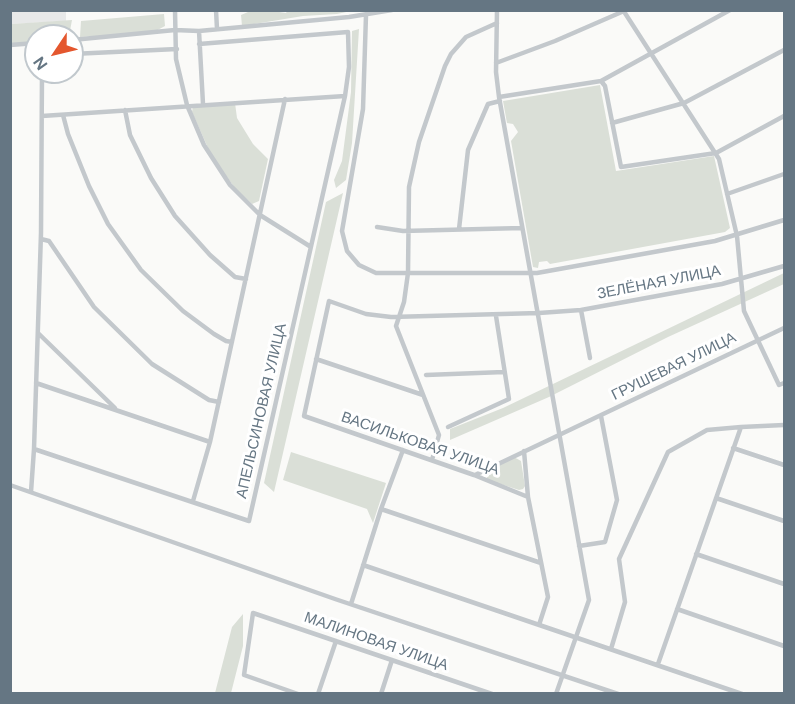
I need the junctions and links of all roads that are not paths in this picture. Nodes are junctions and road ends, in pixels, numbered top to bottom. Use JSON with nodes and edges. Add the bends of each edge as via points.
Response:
{"nodes":[{"id":1,"x":175,"y":10,"type":"edge"},
{"id":2,"x":216,"y":10,"type":"edge"},
{"id":3,"x":392,"y":10,"type":"edge"},
{"id":4,"x":497,"y":10,"type":"edge"},
{"id":5,"x":730,"y":10,"type":"edge"},
{"id":6,"x":624,"y":11,"type":"edge"},
{"id":7,"x":366,"y":15,"type":"junction"},
{"id":8,"x":497,"y":23,"type":"junction"},
{"id":9,"x":217,"y":29,"type":"junction"},
{"id":10,"x":175,"y":30,"type":"junction"},
{"id":11,"x":199,"y":31,"type":"junction"},
{"id":12,"x":84,"y":39,"type":"edge"},
{"id":13,"x":199,"y":44,"type":"junction"},
{"id":14,"x":177,"y":49,"type":"junction"},
{"id":15,"x":784,"y":50,"type":"edge"},
{"id":16,"x":84,"y":53,"type":"edge"},
{"id":17,"x":651,"y":53,"type":"junction"},
{"id":18,"x":496,"y":63,"type":"junction"},
{"id":19,"x":601,"y":81,"type":"junction"},
{"id":20,"x":42,"y":84,"type":"edge"},
{"id":21,"x":345,"y":96,"type":"junction"},
{"id":22,"x":285,"y":99,"type":"junction"},
{"id":23,"x":499,"y":99,"type":"junction"},
{"id":24,"x":684,"y":103,"type":"junction"},
{"id":25,"x":203,"y":104,"type":"junction"},
{"id":26,"x":187,"y":105,"type":"junction"},
{"id":27,"x":125,"y":110,"type":"junction"},
{"id":28,"x":63,"y":115,"type":"junction"},
{"id":29,"x":42,"y":116,"type":"junction"},
{"id":30,"x":784,"y":116,"type":"edge"},
{"id":31,"x":612,"y":123,"type":"junction"},
{"id":32,"x":716,"y":153,"type":"junction"},
{"id":33,"x":784,"y":174,"type":"edge"},
{"id":34,"x":727,"y":194,"type":"junction"},
{"id":35,"x":260,"y":215,"type":"junction"},
{"id":36,"x":784,"y":220,"type":"edge"},
{"id":37,"x":377,"y":227,"type":"dead end"},
{"id":38,"x":522,"y":228,"type":"junction"},
{"id":39,"x":459,"y":229,"type":"junction"},
{"id":40,"x":409,"y":230,"type":"junction"},
{"id":41,"x":737,"y":236,"type":"junction"},
{"id":42,"x":41,"y":239,"type":"junction"},
{"id":43,"x":311,"y":247,"type":"junction"},
{"id":44,"x":784,"y":266,"type":"edge"},
{"id":45,"x":408,"y":273,"type":"junction"},
{"id":46,"x":530,"y":273,"type":"junction"},
{"id":47,"x":246,"y":279,"type":"junction"},
{"id":48,"x":742,"y":279,"type":"junction"},
{"id":49,"x":580,"y":310,"type":"junction"},
{"id":50,"x":538,"y":314,"type":"junction"},
{"id":51,"x":496,"y":316,"type":"junction"},
{"id":52,"x":398,"y":317,"type":"junction"},
{"id":53,"x":784,"y":328,"type":"edge"},
{"id":54,"x":38,"y":333,"type":"junction"},
{"id":55,"x":758,"y":341,"type":"junction"},
{"id":56,"x":232,"y":342,"type":"junction"},
{"id":57,"x":590,"y":358,"type":"dead end"},
{"id":58,"x":316,"y":359,"type":"junction"},
{"id":59,"x":504,"y":372,"type":"junction"},
{"id":60,"x":426,"y":375,"type":"dead end"},
{"id":61,"x":36,"y":383,"type":"junction"},
{"id":62,"x":784,"y":383,"type":"edge"},
{"id":63,"x":423,"y":395,"type":"junction"},
{"id":64,"x":219,"y":402,"type":"junction"},
{"id":65,"x":117,"y":410,"type":"junction"},
{"id":66,"x":601,"y":416,"type":"junction"},
{"id":67,"x":784,"y":425,"type":"edge"},
{"id":68,"x":448,"y":427,"type":"dead end"},
{"id":69,"x":741,"y":427,"type":"junction"},
{"id":70,"x":559,"y":436,"type":"junction"},
{"id":71,"x":210,"y":442,"type":"junction"},
{"id":72,"x":733,"y":448,"type":"junction"},
{"id":73,"x":34,"y":449,"type":"junction"},
{"id":74,"x":403,"y":450,"type":"junction"},
{"id":75,"x":524,"y":451,"type":"junction"},
{"id":76,"x":432,"y":460,"type":"junction"},
{"id":77,"x":784,"y":465,"type":"edge"},
{"id":78,"x":474,"y":475,"type":"junction"},
{"id":79,"x":10,"y":485,"type":"edge"},
{"id":80,"x":31,"y":492,"type":"junction"},
{"id":81,"x":528,"y":497,"type":"junction"},
{"id":82,"x":716,"y":498,"type":"junction"},
{"id":83,"x":193,"y":501,"type":"junction"},
{"id":84,"x":381,"y":509,"type":"junction"},
{"id":85,"x":784,"y":521,"type":"edge"},
{"id":86,"x":579,"y":546,"type":"junction"},
{"id":87,"x":696,"y":554,"type":"junction"},
{"id":88,"x":541,"y":563,"type":"junction"},
{"id":89,"x":363,"y":566,"type":"junction"},
{"id":90,"x":784,"y":584,"type":"edge"},
{"id":91,"x":351,"y":604,"type":"junction"},
{"id":92,"x":677,"y":609,"type":"junction"},
{"id":93,"x":539,"y":625,"type":"junction"},
{"id":94,"x":576,"y":637,"type":"junction"},
{"id":95,"x":336,"y":641,"type":"junction"},
{"id":96,"x":784,"y":646,"type":"edge"},
{"id":97,"x":611,"y":649,"type":"junction"},
{"id":98,"x":392,"y":660,"type":"junction"},
{"id":99,"x":658,"y":664,"type":"junction"},
{"id":100,"x":563,"y":675,"type":"junction"},
{"id":101,"x":298,"y":693,"type":"edge"},
{"id":102,"x":318,"y":693,"type":"edge"},
{"id":103,"x":381,"y":693,"type":"edge"},
{"id":104,"x":492,"y":693,"type":"edge"},
{"id":105,"x":556,"y":693,"type":"edge"},
{"id":106,"x":618,"y":693,"type":"edge"},
{"id":107,"x":742,"y":693,"type":"edge"}],
"edges":[{"from":1,"to":10,"type":"street"},
{"from":2,"to":9,"type":"street"},
{"from":3,"to":7,"type":"street"},
{"from":4,"to":8,"type":"street"},
{"from":5,"to":17,"type":"street"},
{"from":6,"to":17,"type":"street"},
{"from":6,"to":18,"type":"street"},
{"from":7,"to":9,"type":"street"},
{"from":7,"to":45,"type":"street","via":[[363,109],[342,231],[347,252],[359,265],[376,273]]},
{"from":8,"to":18,"type":"street"},
{"from":8,"to":40,"type":"street","via":[[466,37],[445,66],[409,187]]},
{"from":9,"to":11,"type":"street"},
{"from":10,"to":11,"type":"street"},
{"from":10,"to":12,"type":"street"},
{"from":10,"to":14,"type":"street"},
{"from":11,"to":13,"type":"street"},
{"from":13,"to":21,"type":"street","name":"АПЕЛЬСИНОВАЯ УЛИЦА","via":[[348,32]]},
{"from":13,"to":25,"type":"street"},
{"from":14,"to":16,"type":"street"},
{"from":14,"to":26,"type":"street"},
{"from":15,"to":24,"type":"street"},
{"from":17,"to":19,"type":"street"},
{"from":17,"to":24,"type":"street"},
{"from":18,"to":23,"type":"street"},
{"from":19,"to":23,"type":"street"},
{"from":19,"to":31,"type":"street"},
{"from":20,"to":29,"type":"street"},
{"from":21,"to":22,"type":"street"},
{"from":21,"to":43,"type":"street","name":"АПЕЛЬСИНОВАЯ УЛИЦА"},
{"from":22,"to":25,"type":"street"},
{"from":22,"to":35,"type":"street"},
{"from":23,"to":38,"type":"street"},
{"from":23,"to":39,"type":"street","via":[[488,104],[468,150]]},
{"from":24,"to":31,"type":"street"},
{"from":24,"to":32,"type":"street"},
{"from":25,"to":26,"type":"street"},
{"from":26,"to":27,"type":"street"},
{"from":26,"to":35,"type":"street","via":[[204,146],[230,185]]},
{"from":27,"to":28,"type":"street"},
{"from":27,"to":47,"type":"street","via":[[130,135],[175,216],[210,255],[235,277]]},
{"from":28,"to":29,"type":"street"},
{"from":28,"to":56,"type":"street","via":[[89,186],[108,224],[141,270],[183,311]]},
{"from":29,"to":42,"type":"street"},
{"from":30,"to":32,"type":"street"},
{"from":31,"to":32,"type":"street","via":[[621,167]]},
{"from":32,"to":34,"type":"street"},
{"from":33,"to":34,"type":"street"},
{"from":34,"to":41,"type":"street"},
{"from":35,"to":43,"type":"street"},
{"from":35,"to":47,"type":"street"},
{"from":36,"to":41,"type":"street"},
{"from":37,"to":40,"type":"street"},
{"from":38,"to":39,"type":"street"},
{"from":38,"to":46,"type":"street"},
{"from":39,"to":40,"type":"street"},
{"from":40,"to":45,"type":"street"},
{"from":41,"to":46,"type":"street"},
{"from":41,"to":48,"type":"street"},
{"from":42,"to":54,"type":"street"},
{"from":42,"to":64,"type":"street","via":[[49,241],[94,306],[152,364],[209,400]]},
{"from":43,"to":83,"type":"street","name":"АПЕЛЬСИНОВАЯ УЛИЦА","via":[[249,521]]},
{"from":44,"to":48,"type":"street","name":"ЗЕЛЁНАЯ УЛИЦА"},
{"from":45,"to":46,"type":"street"},
{"from":45,"to":52,"type":"street"},
{"from":46,"to":50,"type":"street"},
{"from":47,"to":56,"type":"street"},
{"from":48,"to":49,"type":"street","name":"ЗЕЛЁНАЯ УЛИЦА"},
{"from":48,"to":55,"type":"street","via":[[744,311]]},
{"from":49,"to":50,"type":"street","name":"ЗЕЛЁНАЯ УЛИЦА"},
{"from":49,"to":57,"type":"street","name":"ЗЕЛЁНАЯ УЛИЦА"},
{"from":50,"to":51,"type":"street","name":"ЗЕЛЁНАЯ УЛИЦА"},
{"from":50,"to":70,"type":"street"},
{"from":51,"to":52,"type":"street","name":"ЗЕЛЁНАЯ УЛИЦА"},
{"from":51,"to":59,"type":"street"},
{"from":52,"to":58,"type":"street","via":[[366,314],[329,301]]},
{"from":52,"to":63,"type":"street","via":[[396,326]]},
{"from":53,"to":55,"type":"street","name":"ГРУШЕВАЯ УЛИЦА"},
{"from":54,"to":61,"type":"street"},
{"from":54,"to":65,"type":"street"},
{"from":55,"to":62,"type":"street","name":"ГРУШЕВАЯ УЛИЦА","via":[[779,385]]},
{"from":55,"to":66,"type":"street","name":"ГРУШЕВАЯ УЛИЦА"},
{"from":56,"to":64,"type":"street"},
{"from":58,"to":63,"type":"street"},
{"from":58,"to":74,"type":"street","name":"ВАСИЛЬКОВАЯ УЛИЦА","via":[[304,416]]},
{"from":59,"to":60,"type":"street"},
{"from":59,"to":68,"type":"street","via":[[509,399]]},
{"from":61,"to":65,"type":"street"},
{"from":61,"to":73,"type":"street"},
{"from":63,"to":76,"type":"street","via":[[439,435]]},
{"from":64,"to":71,"type":"street"},
{"from":65,"to":71,"type":"street"},
{"from":66,"to":70,"type":"street","name":"ГРУШЕВАЯ УЛИЦА"},
{"from":66,"to":86,"type":"street","name":"ГРУШЕВАЯ УЛИЦА","via":[[617,500],[605,542]]},
{"from":67,"to":69,"type":"street"},
{"from":69,"to":72,"type":"street"},
{"from":69,"to":97,"type":"street","via":[[707,430],[668,452],[619,559],[625,602]]},
{"from":70,"to":75,"type":"street","name":"ГРУШЕВАЯ УЛИЦА"},
{"from":70,"to":86,"type":"street"},
{"from":71,"to":83,"type":"street"},
{"from":72,"to":77,"type":"street"},
{"from":72,"to":82,"type":"street"},
{"from":73,"to":80,"type":"street"},
{"from":73,"to":83,"type":"street","name":"АПЕЛЬСИНОВАЯ УЛИЦА"},
{"from":74,"to":76,"type":"street","name":"ВАСИЛЬКОВАЯ УЛИЦА"},
{"from":74,"to":84,"type":"street"},
{"from":75,"to":78,"type":"street","name":"ГРУШЕВАЯ УЛИЦА"},
{"from":75,"to":81,"type":"street"},
{"from":76,"to":78,"type":"street","name":"ВАСИЛЬКОВАЯ УЛИЦА"},
{"from":78,"to":81,"type":"street","name":"ВАСИЛЬКОВАЯ УЛИЦА"},
{"from":79,"to":80,"type":"street"},
{"from":80,"to":91,"type":"street"},
{"from":81,"to":88,"type":"street"},
{"from":82,"to":85,"type":"street"},
{"from":82,"to":87,"type":"street"},
{"from":84,"to":88,"type":"street"},
{"from":84,"to":89,"type":"street"},
{"from":86,"to":94,"type":"street","via":[[589,600]]},
{"from":87,"to":90,"type":"street"},
{"from":87,"to":92,"type":"street"},
{"from":88,"to":93,"type":"street","via":[[548,597]]},
{"from":89,"to":91,"type":"street"},
{"from":89,"to":93,"type":"street"},
{"from":91,"to":100,"type":"street"},
{"from":92,"to":96,"type":"street"},
{"from":92,"to":99,"type":"street"},
{"from":93,"to":94,"type":"street"},
{"from":94,"to":97,"type":"street"},
{"from":94,"to":100,"type":"street"},
{"from":95,"to":98,"type":"street","name":"МАЛИНОВАЯ УЛИЦА"},
{"from":95,"to":101,"type":"street","name":"МАЛИНОВАЯ УЛИЦА","via":[[253,613],[244,675]]},
{"from":95,"to":102,"type":"street"},
{"from":97,"to":99,"type":"street"},
{"from":98,"to":103,"type":"street"},
{"from":98,"to":104,"type":"street","name":"МАЛИНОВАЯ УЛИЦА"},
{"from":99,"to":107,"type":"street"},
{"from":100,"to":105,"type":"street"},
{"from":100,"to":106,"type":"street"}]}
